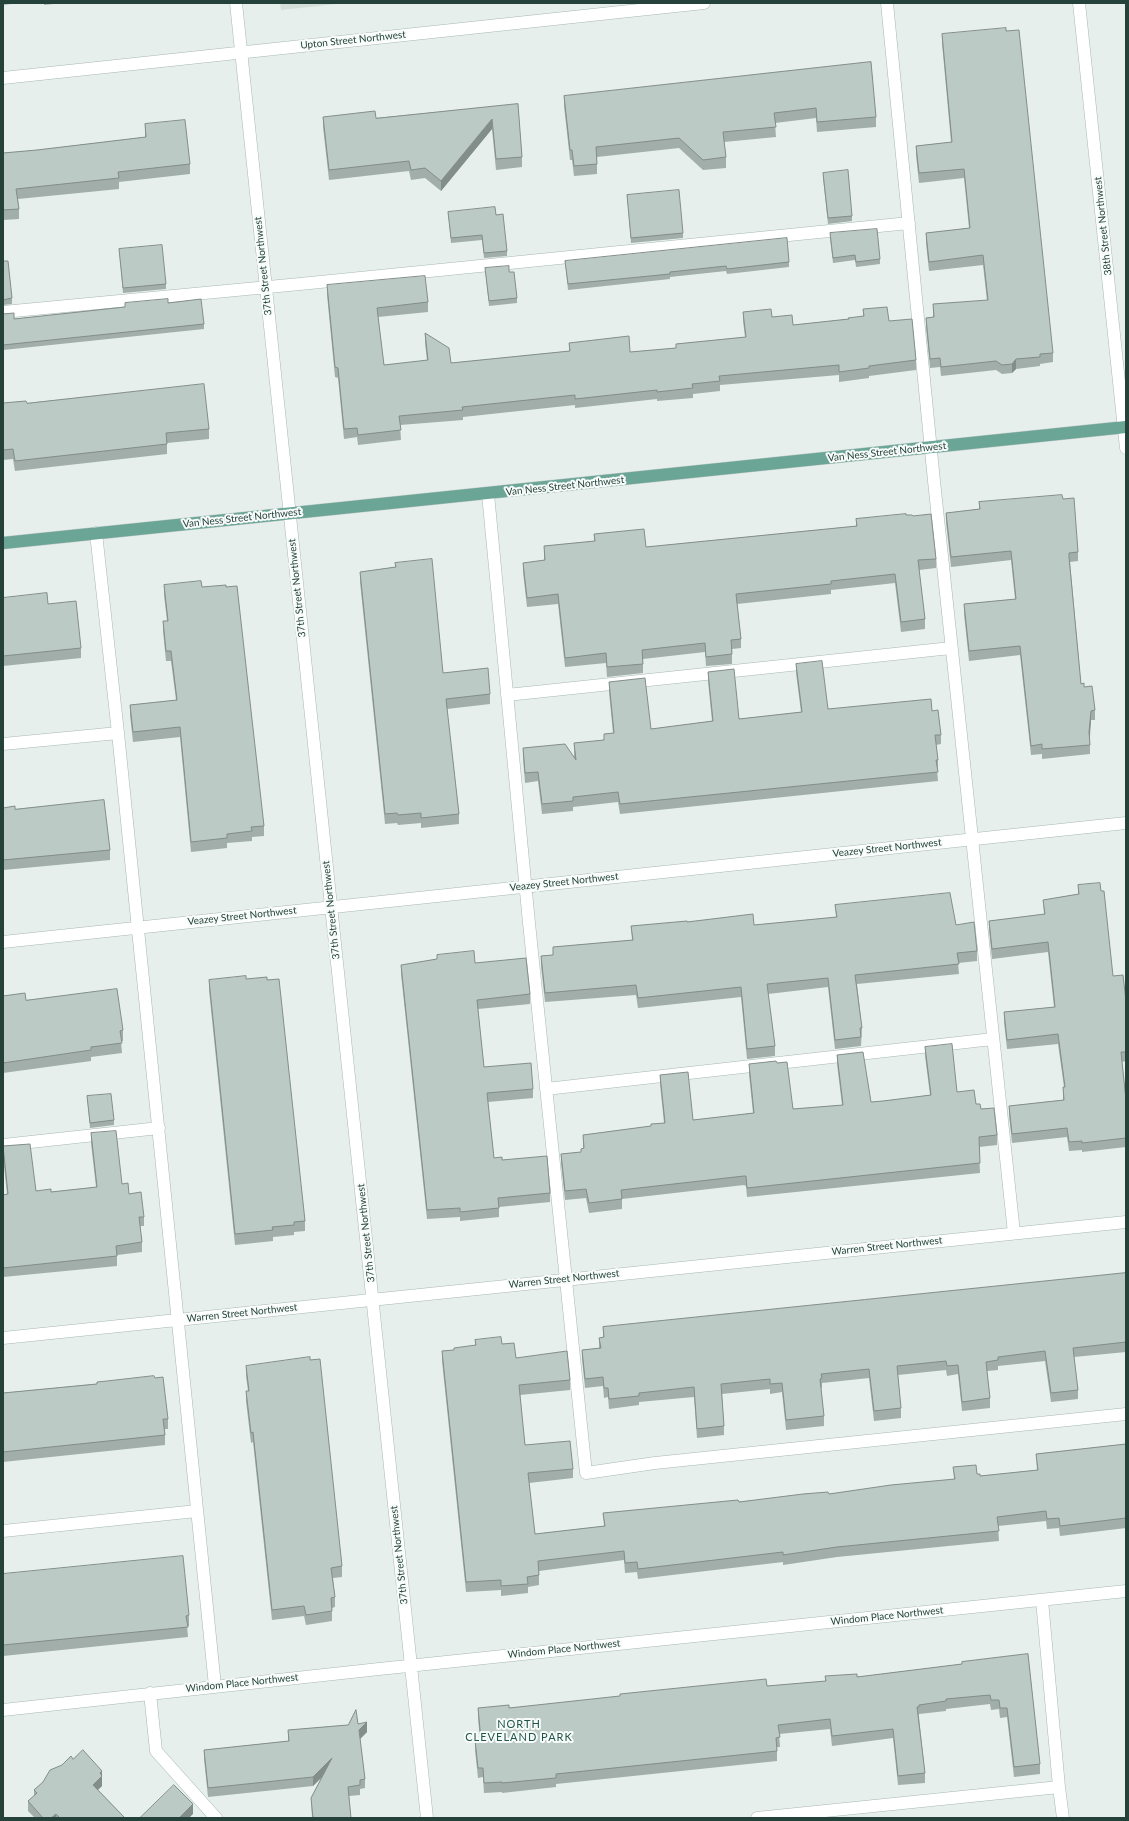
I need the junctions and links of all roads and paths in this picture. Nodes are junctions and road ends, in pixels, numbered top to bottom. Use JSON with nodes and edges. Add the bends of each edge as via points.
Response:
{"nodes":[{"id":1,"x":236,"y":3,"type":"edge"},
{"id":2,"x":704,"y":3,"type":"edge"},
{"id":3,"x":887,"y":3,"type":"edge"},
{"id":4,"x":1079,"y":3,"type":"edge"},
{"id":5,"x":241,"y":52,"type":"junction"},
{"id":6,"x":3,"y":78,"type":"edge"},
{"id":7,"x":909,"y":223,"type":"junction"},
{"id":8,"x":266,"y":287,"type":"junction"},
{"id":9,"x":3,"y":312,"type":"edge"},
{"id":10,"x":1125,"y":427,"type":"edge"},
{"id":11,"x":931,"y":448,"type":"junction"},
{"id":12,"x":1126,"y":448,"type":"edge"},
{"id":13,"x":488,"y":494,"type":"junction"},
{"id":14,"x":290,"y":513,"type":"junction"},
{"id":15,"x":96,"y":533,"type":"junction"},
{"id":16,"x":3,"y":543,"type":"edge"},
{"id":17,"x":951,"y":648,"type":"junction"},
{"id":18,"x":507,"y":695,"type":"junction"},
{"id":19,"x":118,"y":733,"type":"junction"},
{"id":20,"x":3,"y":744,"type":"edge"},
{"id":21,"x":1126,"y":823,"type":"edge"},
{"id":22,"x":971,"y":840,"type":"junction"},
{"id":23,"x":526,"y":886,"type":"junction"},
{"id":24,"x":331,"y":906,"type":"junction"},
{"id":25,"x":138,"y":927,"type":"junction"},
{"id":26,"x":3,"y":942,"type":"edge"},
{"id":27,"x":993,"y":1039,"type":"junction"},
{"id":28,"x":546,"y":1089,"type":"junction"},
{"id":29,"x":159,"y":1128,"type":"junction"},
{"id":30,"x":3,"y":1145,"type":"edge"},
{"id":31,"x":1126,"y":1222,"type":"edge"},
{"id":32,"x":1014,"y":1233,"type":"junction"},
{"id":33,"x":565,"y":1279,"type":"junction"},
{"id":34,"x":373,"y":1299,"type":"junction"},
{"id":35,"x":178,"y":1320,"type":"junction"},
{"id":36,"x":3,"y":1338,"type":"edge"},
{"id":37,"x":1126,"y":1414,"type":"edge"},
{"id":38,"x":198,"y":1511,"type":"junction"},
{"id":39,"x":3,"y":1531,"type":"edge"},
{"id":40,"x":1126,"y":1591,"type":"edge"},
{"id":41,"x":1042,"y":1600,"type":"junction"},
{"id":42,"x":410,"y":1665,"type":"junction"},
{"id":43,"x":216,"y":1686,"type":"junction"},
{"id":44,"x":150,"y":1693,"type":"junction"},
{"id":45,"x":3,"y":1710,"type":"edge"},
{"id":46,"x":1059,"y":1787,"type":"junction"},
{"id":47,"x":216,"y":1818,"type":"edge"},
{"id":48,"x":426,"y":1818,"type":"edge"},
{"id":49,"x":757,"y":1818,"type":"edge"},
{"id":50,"x":1063,"y":1818,"type":"edge"}],
"edges":[{"from":1,"to":5,"type":"street","name":"37th Street Northwest"},
{"from":2,"to":5,"type":"street","name":"Upton Street Northwest"},
{"from":3,"to":7,"type":"street"},
{"from":4,"to":10,"type":"street","name":"38th Street Northwest"},
{"from":5,"to":6,"type":"street","name":"Upton Street Northwest"},
{"from":5,"to":8,"type":"street","name":"37th Street Northwest"},
{"from":7,"to":8,"type":"street"},
{"from":7,"to":11,"type":"street"},
{"from":8,"to":9,"type":"street"},
{"from":8,"to":14,"type":"street","name":"37th Street Northwest"},
{"from":10,"to":11,"type":"main road","name":"Van Ness Street Northwest"},
{"from":10,"to":12,"type":"street","name":"38th Street Northwest"},
{"from":11,"to":13,"type":"main road","name":"Van Ness Street Northwest"},
{"from":11,"to":17,"type":"street"},
{"from":13,"to":14,"type":"main road","name":"Van Ness Street Northwest"},
{"from":13,"to":18,"type":"street"},
{"from":14,"to":15,"type":"main road","name":"Van Ness Street Northwest"},
{"from":14,"to":24,"type":"street","name":"37th Street Northwest"},
{"from":15,"to":16,"type":"main road","name":"Van Ness Street Northwest"},
{"from":15,"to":19,"type":"street"},
{"from":17,"to":18,"type":"street"},
{"from":17,"to":22,"type":"street"},
{"from":18,"to":23,"type":"street"},
{"from":19,"to":20,"type":"street"},
{"from":19,"to":25,"type":"street"},
{"from":21,"to":22,"type":"street","name":"Veazey Street Northwest"},
{"from":22,"to":23,"type":"street","name":"Veazey Street Northwest"},
{"from":22,"to":27,"type":"street"},
{"from":23,"to":24,"type":"street","name":"Veazey Street Northwest"},
{"from":23,"to":28,"type":"street"},
{"from":24,"to":25,"type":"street","name":"Veazey Street Northwest"},
{"from":24,"to":34,"type":"street","name":"37th Street Northwest"},
{"from":25,"to":26,"type":"street","name":"Veazey Street Northwest"},
{"from":25,"to":29,"type":"street"},
{"from":27,"to":28,"type":"street"},
{"from":27,"to":32,"type":"street"},
{"from":28,"to":33,"type":"street"},
{"from":29,"to":30,"type":"street"},
{"from":29,"to":35,"type":"street"},
{"from":31,"to":32,"type":"street","name":"Warren Street Northwest"},
{"from":32,"to":33,"type":"street","name":"Warren Street Northwest"},
{"from":33,"to":34,"type":"street","name":"Warren Street Northwest"},
{"from":33,"to":37,"type":"street","via":[[586,1473],[655,1463]]},
{"from":34,"to":35,"type":"street","name":"Warren Street Northwest"},
{"from":34,"to":42,"type":"street","name":"37th Street Northwest"},
{"from":35,"to":36,"type":"street","name":"Warren Street Northwest"},
{"from":35,"to":38,"type":"street"},
{"from":38,"to":39,"type":"street"},
{"from":38,"to":43,"type":"street"},
{"from":40,"to":41,"type":"street","name":"Windom Place Northwest"},
{"from":41,"to":42,"type":"street","name":"Windom Place Northwest"},
{"from":41,"to":46,"type":"street"},
{"from":42,"to":43,"type":"street","name":"Windom Place Northwest"},
{"from":42,"to":48,"type":"street","name":"37th Street Northwest"},
{"from":43,"to":44,"type":"street","name":"Windom Place Northwest"},
{"from":44,"to":45,"type":"street","name":"Windom Place Northwest"},
{"from":44,"to":47,"type":"street","via":[[156,1751]]},
{"from":46,"to":49,"type":"street"},
{"from":46,"to":50,"type":"street"}]}
